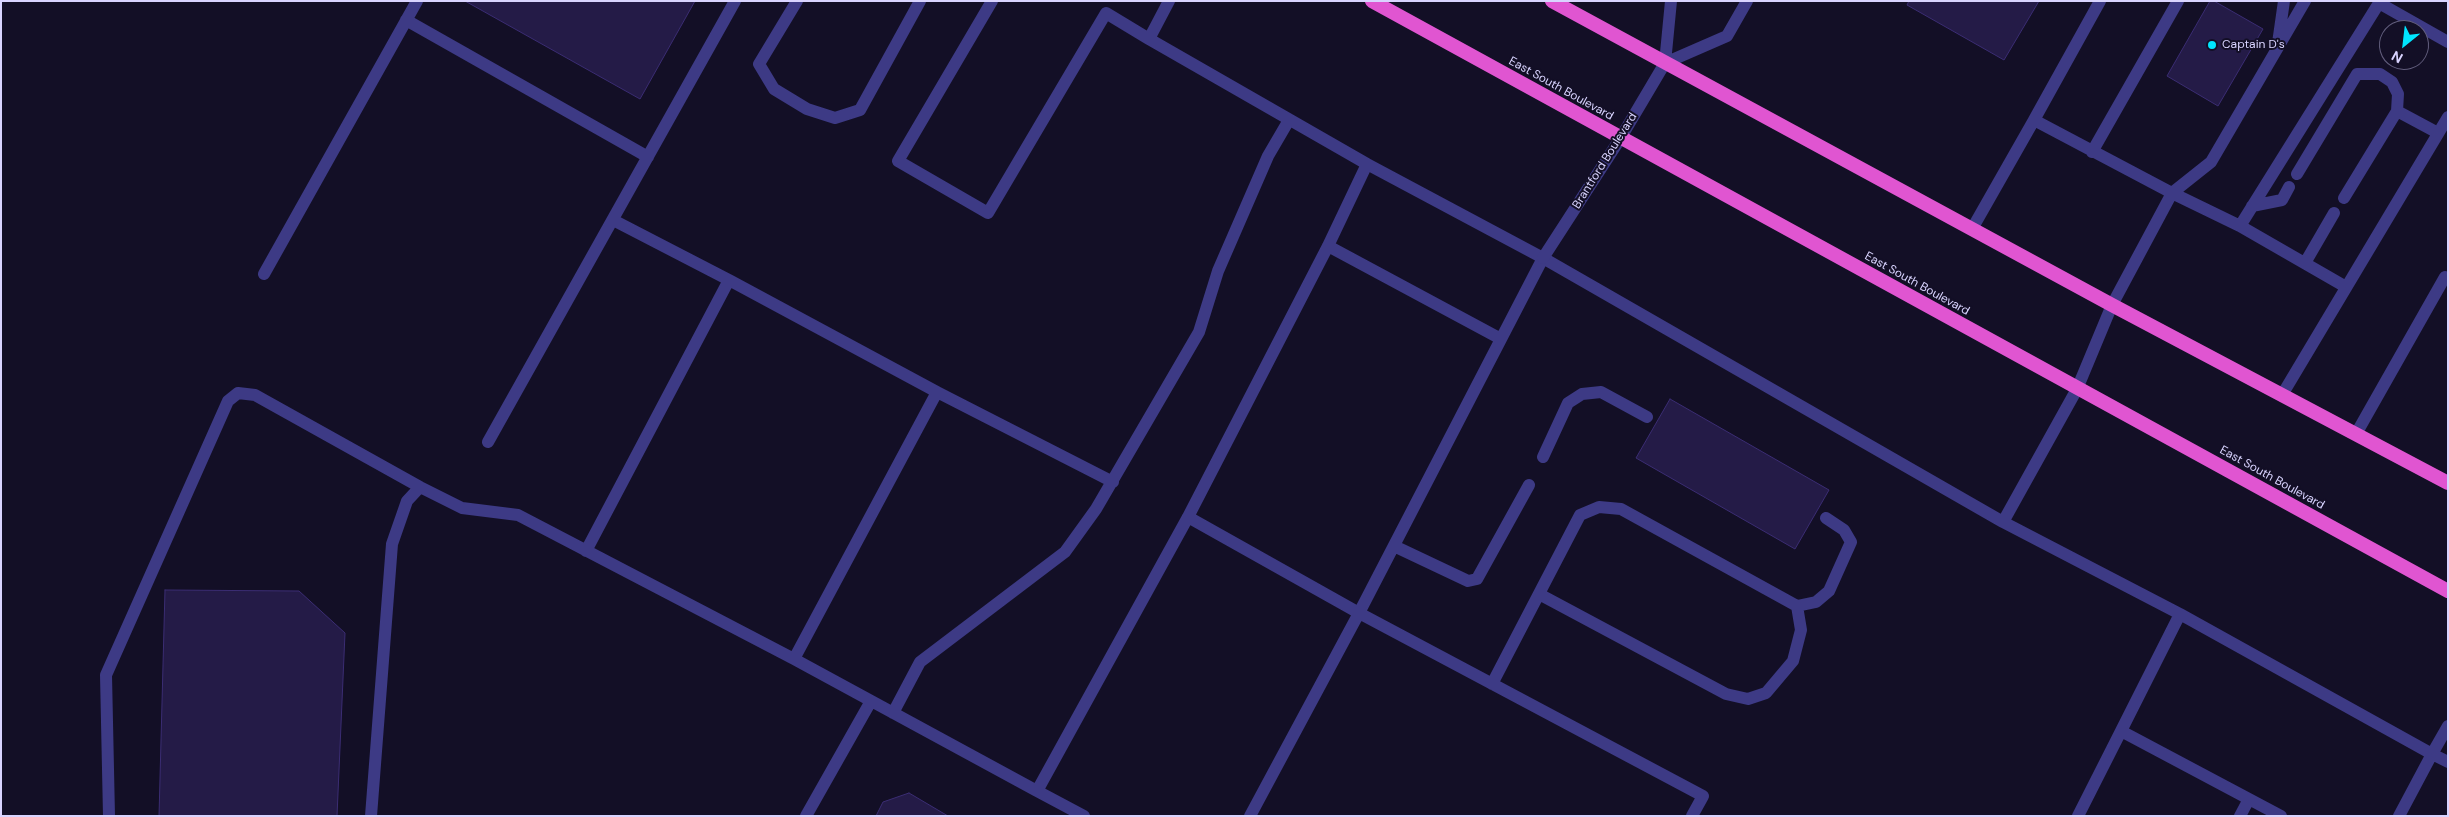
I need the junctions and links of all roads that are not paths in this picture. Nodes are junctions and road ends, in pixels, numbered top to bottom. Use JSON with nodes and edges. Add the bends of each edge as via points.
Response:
{"nodes":[{"id":1,"x":417,"y":1,"type":"edge"},
{"id":2,"x":735,"y":1,"type":"edge"},
{"id":3,"x":797,"y":1,"type":"edge"},
{"id":4,"x":920,"y":1,"type":"edge"},
{"id":5,"x":992,"y":1,"type":"edge"},
{"id":6,"x":1170,"y":1,"type":"edge"},
{"id":7,"x":1372,"y":1,"type":"edge"},
{"id":8,"x":1552,"y":1,"type":"edge"},
{"id":9,"x":1671,"y":1,"type":"edge"},
{"id":10,"x":1747,"y":1,"type":"edge"},
{"id":11,"x":2100,"y":1,"type":"edge"},
{"id":12,"x":2178,"y":1,"type":"edge"},
{"id":13,"x":2284,"y":1,"type":"edge"},
{"id":14,"x":2305,"y":1,"type":"edge"},
{"id":15,"x":1107,"y":7,"type":"edge"},
{"id":16,"x":406,"y":20,"type":"junction"},
{"id":17,"x":1149,"y":39,"type":"junction"},
{"id":18,"x":2448,"y":42,"type":"edge"},
{"id":19,"x":2277,"y":48,"type":"junction"},
{"id":20,"x":1664,"y":63,"type":"junction"},
{"id":21,"x":2397,"y":111,"type":"junction"},
{"id":22,"x":2448,"y":117,"type":"edge"},
{"id":23,"x":1290,"y":120,"type":"junction"},
{"id":24,"x":2034,"y":120,"type":"junction"},
{"id":25,"x":2438,"y":133,"type":"junction"},
{"id":26,"x":1620,"y":138,"type":"junction"},
{"id":27,"x":2092,"y":152,"type":"junction"},
{"id":28,"x":648,"y":157,"type":"junction"},
{"id":29,"x":1367,"y":164,"type":"junction"},
{"id":30,"x":2297,"y":174,"type":"dead end"},
{"id":31,"x":2290,"y":187,"type":"dead end"},
{"id":32,"x":2172,"y":193,"type":"junction"},
{"id":33,"x":2344,"y":198,"type":"dead end"},
{"id":34,"x":2252,"y":206,"type":"junction"},
{"id":35,"x":2334,"y":213,"type":"dead end"},
{"id":36,"x":613,"y":220,"type":"junction"},
{"id":37,"x":2240,"y":226,"type":"junction"},
{"id":38,"x":1972,"y":230,"type":"junction"},
{"id":39,"x":1328,"y":246,"type":"junction"},
{"id":40,"x":1543,"y":258,"type":"junction"},
{"id":41,"x":2305,"y":264,"type":"junction"},
{"id":42,"x":264,"y":274,"type":"dead end"},
{"id":43,"x":2448,"y":279,"type":"edge"},
{"id":44,"x":728,"y":280,"type":"junction"},
{"id":45,"x":2346,"y":287,"type":"junction"},
{"id":46,"x":2112,"y":305,"type":"junction"},
{"id":47,"x":1501,"y":339,"type":"junction"},
{"id":48,"x":2078,"y":389,"type":"junction"},
{"id":49,"x":937,"y":392,"type":"junction"},
{"id":50,"x":2282,"y":395,"type":"junction"},
{"id":51,"x":1647,"y":417,"type":"dead end"},
{"id":52,"x":2356,"y":434,"type":"junction"},
{"id":53,"x":488,"y":442,"type":"dead end"},
{"id":54,"x":1543,"y":457,"type":"dead end"},
{"id":55,"x":1113,"y":482,"type":"junction"},
{"id":56,"x":2448,"y":483,"type":"edge"},
{"id":57,"x":1529,"y":485,"type":"dead end"},
{"id":58,"x":420,"y":487,"type":"junction"},
{"id":59,"x":1188,"y":517,"type":"junction"},
{"id":60,"x":1826,"y":518,"type":"dead end"},
{"id":61,"x":2003,"y":522,"type":"junction"},
{"id":62,"x":1394,"y":546,"type":"junction"},
{"id":63,"x":586,"y":551,"type":"junction"},
{"id":64,"x":2448,"y":591,"type":"edge"},
{"id":65,"x":1539,"y":594,"type":"junction"},
{"id":66,"x":1797,"y":606,"type":"junction"},
{"id":67,"x":1359,"y":613,"type":"junction"},
{"id":68,"x":2180,"y":614,"type":"junction"},
{"id":69,"x":794,"y":659,"type":"junction"},
{"id":70,"x":1492,"y":684,"type":"junction"},
{"id":71,"x":870,"y":701,"type":"junction"},
{"id":72,"x":893,"y":713,"type":"junction"},
{"id":73,"x":2448,"y":726,"type":"edge"},
{"id":74,"x":2120,"y":731,"type":"junction"},
{"id":75,"x":2432,"y":754,"type":"junction"},
{"id":76,"x":2448,"y":762,"type":"edge"},
{"id":77,"x":1037,"y":791,"type":"junction"},
{"id":78,"x":2249,"y":799,"type":"junction"},
{"id":79,"x":109,"y":816,"type":"edge"},
{"id":80,"x":371,"y":816,"type":"edge"},
{"id":81,"x":806,"y":816,"type":"edge"},
{"id":82,"x":1084,"y":816,"type":"edge"},
{"id":83,"x":1250,"y":816,"type":"edge"},
{"id":84,"x":1692,"y":816,"type":"edge"},
{"id":85,"x":2078,"y":816,"type":"edge"},
{"id":86,"x":2240,"y":816,"type":"edge"},
{"id":87,"x":2281,"y":816,"type":"edge"},
{"id":88,"x":2399,"y":816,"type":"edge"}],
"edges":[{"from":1,"to":16,"type":"street"},
{"from":2,"to":28,"type":"street"},
{"from":3,"to":4,"type":"street","via":[[759,64],[774,88],[807,109],[835,118],[860,110]]},
{"from":5,"to":15,"type":"street","via":[[898,161],[988,213]]},
{"from":6,"to":17,"type":"street"},
{"from":7,"to":26,"type":"highway","name":"East South Boulevard"},
{"from":8,"to":20,"type":"highway"},
{"from":9,"to":20,"type":"street","name":"Brantford Boulevard"},
{"from":10,"to":20,"type":"street","via":[[1727,36]]},
{"from":11,"to":24,"type":"street"},
{"from":12,"to":27,"type":"street"},
{"from":13,"to":19,"type":"street"},
{"from":14,"to":19,"type":"street"},
{"from":15,"to":17,"type":"street"},
{"from":16,"to":28,"type":"street"},
{"from":16,"to":42,"type":"street"},
{"from":17,"to":23,"type":"street"},
{"from":18,"to":34,"type":"street","via":[[2379,3]]},
{"from":19,"to":32,"type":"street","via":[[2211,162]]},
{"from":20,"to":26,"type":"street","name":"Brantford Boulevard"},
{"from":20,"to":38,"type":"highway"},
{"from":21,"to":25,"type":"street"},
{"from":21,"to":30,"type":"street","via":[[2398,94],[2392,82],[2380,74],[2357,74]]},
{"from":21,"to":33,"type":"street"},
{"from":22,"to":25,"type":"street"},
{"from":23,"to":29,"type":"street"},
{"from":23,"to":55,"type":"street","via":[[1268,156],[1218,271],[1199,332]]},
{"from":24,"to":27,"type":"street"},
{"from":24,"to":38,"type":"street"},
{"from":25,"to":45,"type":"street"},
{"from":26,"to":40,"type":"street","name":"Brantford Boulevard"},
{"from":26,"to":48,"type":"highway","name":"East South Boulevard"},
{"from":27,"to":32,"type":"street"},
{"from":28,"to":36,"type":"street"},
{"from":29,"to":39,"type":"street"},
{"from":29,"to":40,"type":"street"},
{"from":31,"to":34,"type":"street","via":[[2282,200]]},
{"from":32,"to":37,"type":"street"},
{"from":32,"to":46,"type":"street"},
{"from":34,"to":37,"type":"street"},
{"from":35,"to":41,"type":"street"},
{"from":36,"to":44,"type":"street"},
{"from":36,"to":53,"type":"street"},
{"from":37,"to":41,"type":"street"},
{"from":38,"to":46,"type":"highway"},
{"from":39,"to":47,"type":"street"},
{"from":39,"to":59,"type":"street"},
{"from":40,"to":47,"type":"street","name":"Brantford Boulevard"},
{"from":40,"to":61,"type":"street"},
{"from":41,"to":45,"type":"street"},
{"from":43,"to":52,"type":"street","via":[[2444,277]]},
{"from":44,"to":49,"type":"street"},
{"from":44,"to":63,"type":"street"},
{"from":45,"to":50,"type":"street"},
{"from":46,"to":48,"type":"street"},
{"from":46,"to":50,"type":"highway"},
{"from":47,"to":62,"type":"street","name":"Brantford Boulevard"},
{"from":48,"to":61,"type":"street"},
{"from":48,"to":64,"type":"highway","name":"East South Boulevard"},
{"from":49,"to":55,"type":"street"},
{"from":49,"to":69,"type":"street"},
{"from":50,"to":52,"type":"highway"},
{"from":51,"to":54,"type":"street","via":[[1601,392],[1582,394],[1568,403]]},
{"from":52,"to":56,"type":"highway"},
{"from":55,"to":72,"type":"street","via":[[1065,552],[920,662]]},
{"from":57,"to":62,"type":"street","via":[[1478,578],[1468,581]]},
{"from":58,"to":63,"type":"street","via":[[462,508],[518,515]]},
{"from":58,"to":79,"type":"street","via":[[255,395],[238,393],[228,401],[106,675]]},
{"from":58,"to":80,"type":"street","via":[[407,501],[392,544]]},
{"from":59,"to":67,"type":"street"},
{"from":59,"to":77,"type":"street"},
{"from":60,"to":66,"type":"street","via":[[1844,530],[1851,542],[1830,591],[1816,602]]},
{"from":61,"to":68,"type":"street"},
{"from":62,"to":67,"type":"street","name":"Brantford Boulevard"},
{"from":63,"to":69,"type":"street"},
{"from":65,"to":66,"type":"street","via":[[1580,515],[1599,507],[1621,509]]},
{"from":65,"to":66,"type":"street","via":[[1726,694],[1748,699],[1766,693],[1793,661],[1801,630]]},
{"from":65,"to":70,"type":"street"},
{"from":67,"to":70,"type":"street"},
{"from":67,"to":83,"type":"street","name":"Brantford Boulevard"},
{"from":68,"to":74,"type":"street"},
{"from":68,"to":75,"type":"street"},
{"from":69,"to":71,"type":"street"},
{"from":70,"to":84,"type":"street","via":[[1703,796]]},
{"from":71,"to":72,"type":"street"},
{"from":71,"to":81,"type":"street"},
{"from":72,"to":77,"type":"street"},
{"from":73,"to":75,"type":"street"},
{"from":74,"to":78,"type":"street"},
{"from":74,"to":85,"type":"street"},
{"from":75,"to":76,"type":"street"},
{"from":75,"to":88,"type":"street"},
{"from":77,"to":82,"type":"street"},
{"from":78,"to":86,"type":"street"},
{"from":78,"to":87,"type":"street"}]}
